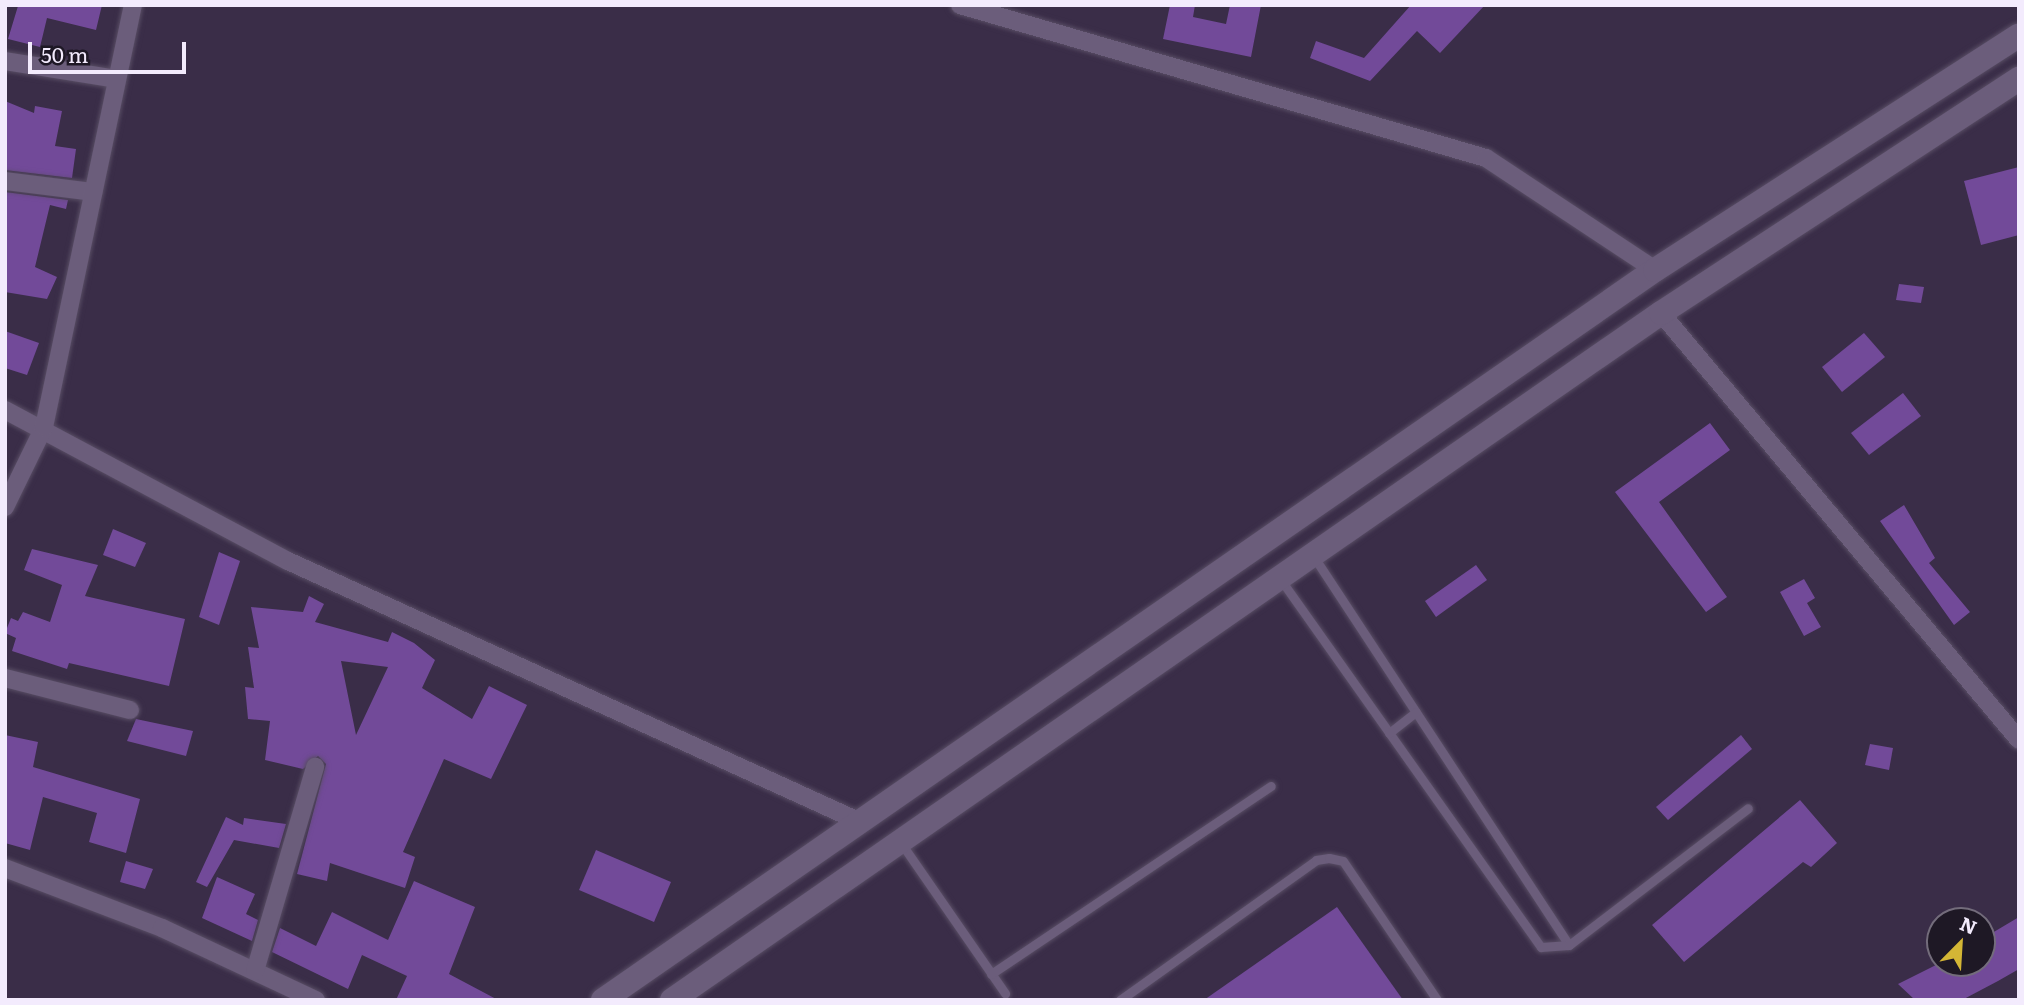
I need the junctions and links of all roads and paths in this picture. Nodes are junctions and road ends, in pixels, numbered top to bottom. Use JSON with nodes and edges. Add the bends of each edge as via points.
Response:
{"nodes":[{"id":1,"x":133,"y":5,"type":"edge"},
{"id":2,"x":960,"y":5,"type":"edge"},
{"id":3,"x":2019,"y":35,"type":"edge"},
{"id":4,"x":5,"y":61,"type":"edge"},
{"id":5,"x":117,"y":79,"type":"junction"},
{"id":6,"x":2019,"y":79,"type":"edge"},
{"id":7,"x":5,"y":181,"type":"edge"},
{"id":8,"x":93,"y":192,"type":"junction"},
{"id":9,"x":1655,"y":270,"type":"junction"},
{"id":10,"x":1661,"y":313,"type":"junction"},
{"id":11,"x":5,"y":410,"type":"edge"},
{"id":12,"x":44,"y":426,"type":"junction"},
{"id":13,"x":5,"y":507,"type":"edge"},
{"id":14,"x":1314,"y":557,"type":"junction"},
{"id":15,"x":1281,"y":580,"type":"junction"},
{"id":16,"x":5,"y":678,"type":"edge"},
{"id":17,"x":130,"y":710,"type":"dead end"},
{"id":18,"x":1416,"y":712,"type":"junction"},
{"id":19,"x":1389,"y":733,"type":"junction"},
{"id":20,"x":2019,"y":740,"type":"edge"},
{"id":21,"x":315,"y":767,"type":"dead end"},
{"id":22,"x":1270,"y":786,"type":"dead end"},
{"id":23,"x":1748,"y":808,"type":"dead end"},
{"id":24,"x":856,"y":820,"type":"junction"},
{"id":25,"x":900,"y":841,"type":"junction"},
{"id":26,"x":5,"y":867,"type":"edge"},
{"id":27,"x":1569,"y":945,"type":"junction"},
{"id":28,"x":255,"y":971,"type":"junction"},
{"id":29,"x":991,"y":974,"type":"junction"},
{"id":30,"x":1005,"y":993,"type":"dead end"},
{"id":31,"x":316,"y":1000,"type":"edge"},
{"id":32,"x":603,"y":1000,"type":"edge"},
{"id":33,"x":672,"y":1000,"type":"edge"},
{"id":34,"x":1120,"y":1000,"type":"edge"},
{"id":35,"x":1437,"y":1000,"type":"edge"}],
"edges":[{"from":1,"to":5,"type":"street"},
{"from":2,"to":9,"type":"street","via":[[1467,151],[1574,211]]},
{"from":3,"to":9,"type":"main road"},
{"from":4,"to":5,"type":"street"},
{"from":5,"to":8,"type":"street"},
{"from":6,"to":10,"type":"main road"},
{"from":7,"to":8,"type":"street"},
{"from":8,"to":12,"type":"street"},
{"from":9,"to":24,"type":"main road"},
{"from":10,"to":14,"type":"main road"},
{"from":10,"to":20,"type":"street"},
{"from":11,"to":12,"type":"street"},
{"from":12,"to":13,"type":"street"},
{"from":12,"to":24,"type":"street","via":[[288,561]]},
{"from":14,"to":15,"type":"main road"},
{"from":14,"to":18,"type":"lane"},
{"from":15,"to":19,"type":"lane"},
{"from":15,"to":25,"type":"main road"},
{"from":16,"to":17,"type":"street"},
{"from":18,"to":19,"type":"lane"},
{"from":18,"to":27,"type":"lane"},
{"from":19,"to":27,"type":"lane","via":[[1541,947]]},
{"from":21,"to":28,"type":"street"},
{"from":22,"to":29,"type":"lane"},
{"from":23,"to":27,"type":"lane"},
{"from":24,"to":32,"type":"main road"},
{"from":25,"to":29,"type":"lane"},
{"from":25,"to":33,"type":"main road"},
{"from":26,"to":28,"type":"street"},
{"from":28,"to":31,"type":"street"},
{"from":29,"to":30,"type":"lane"},
{"from":34,"to":35,"type":"lane","via":[[1317,860],[1329,858],[1343,861]]}]}
